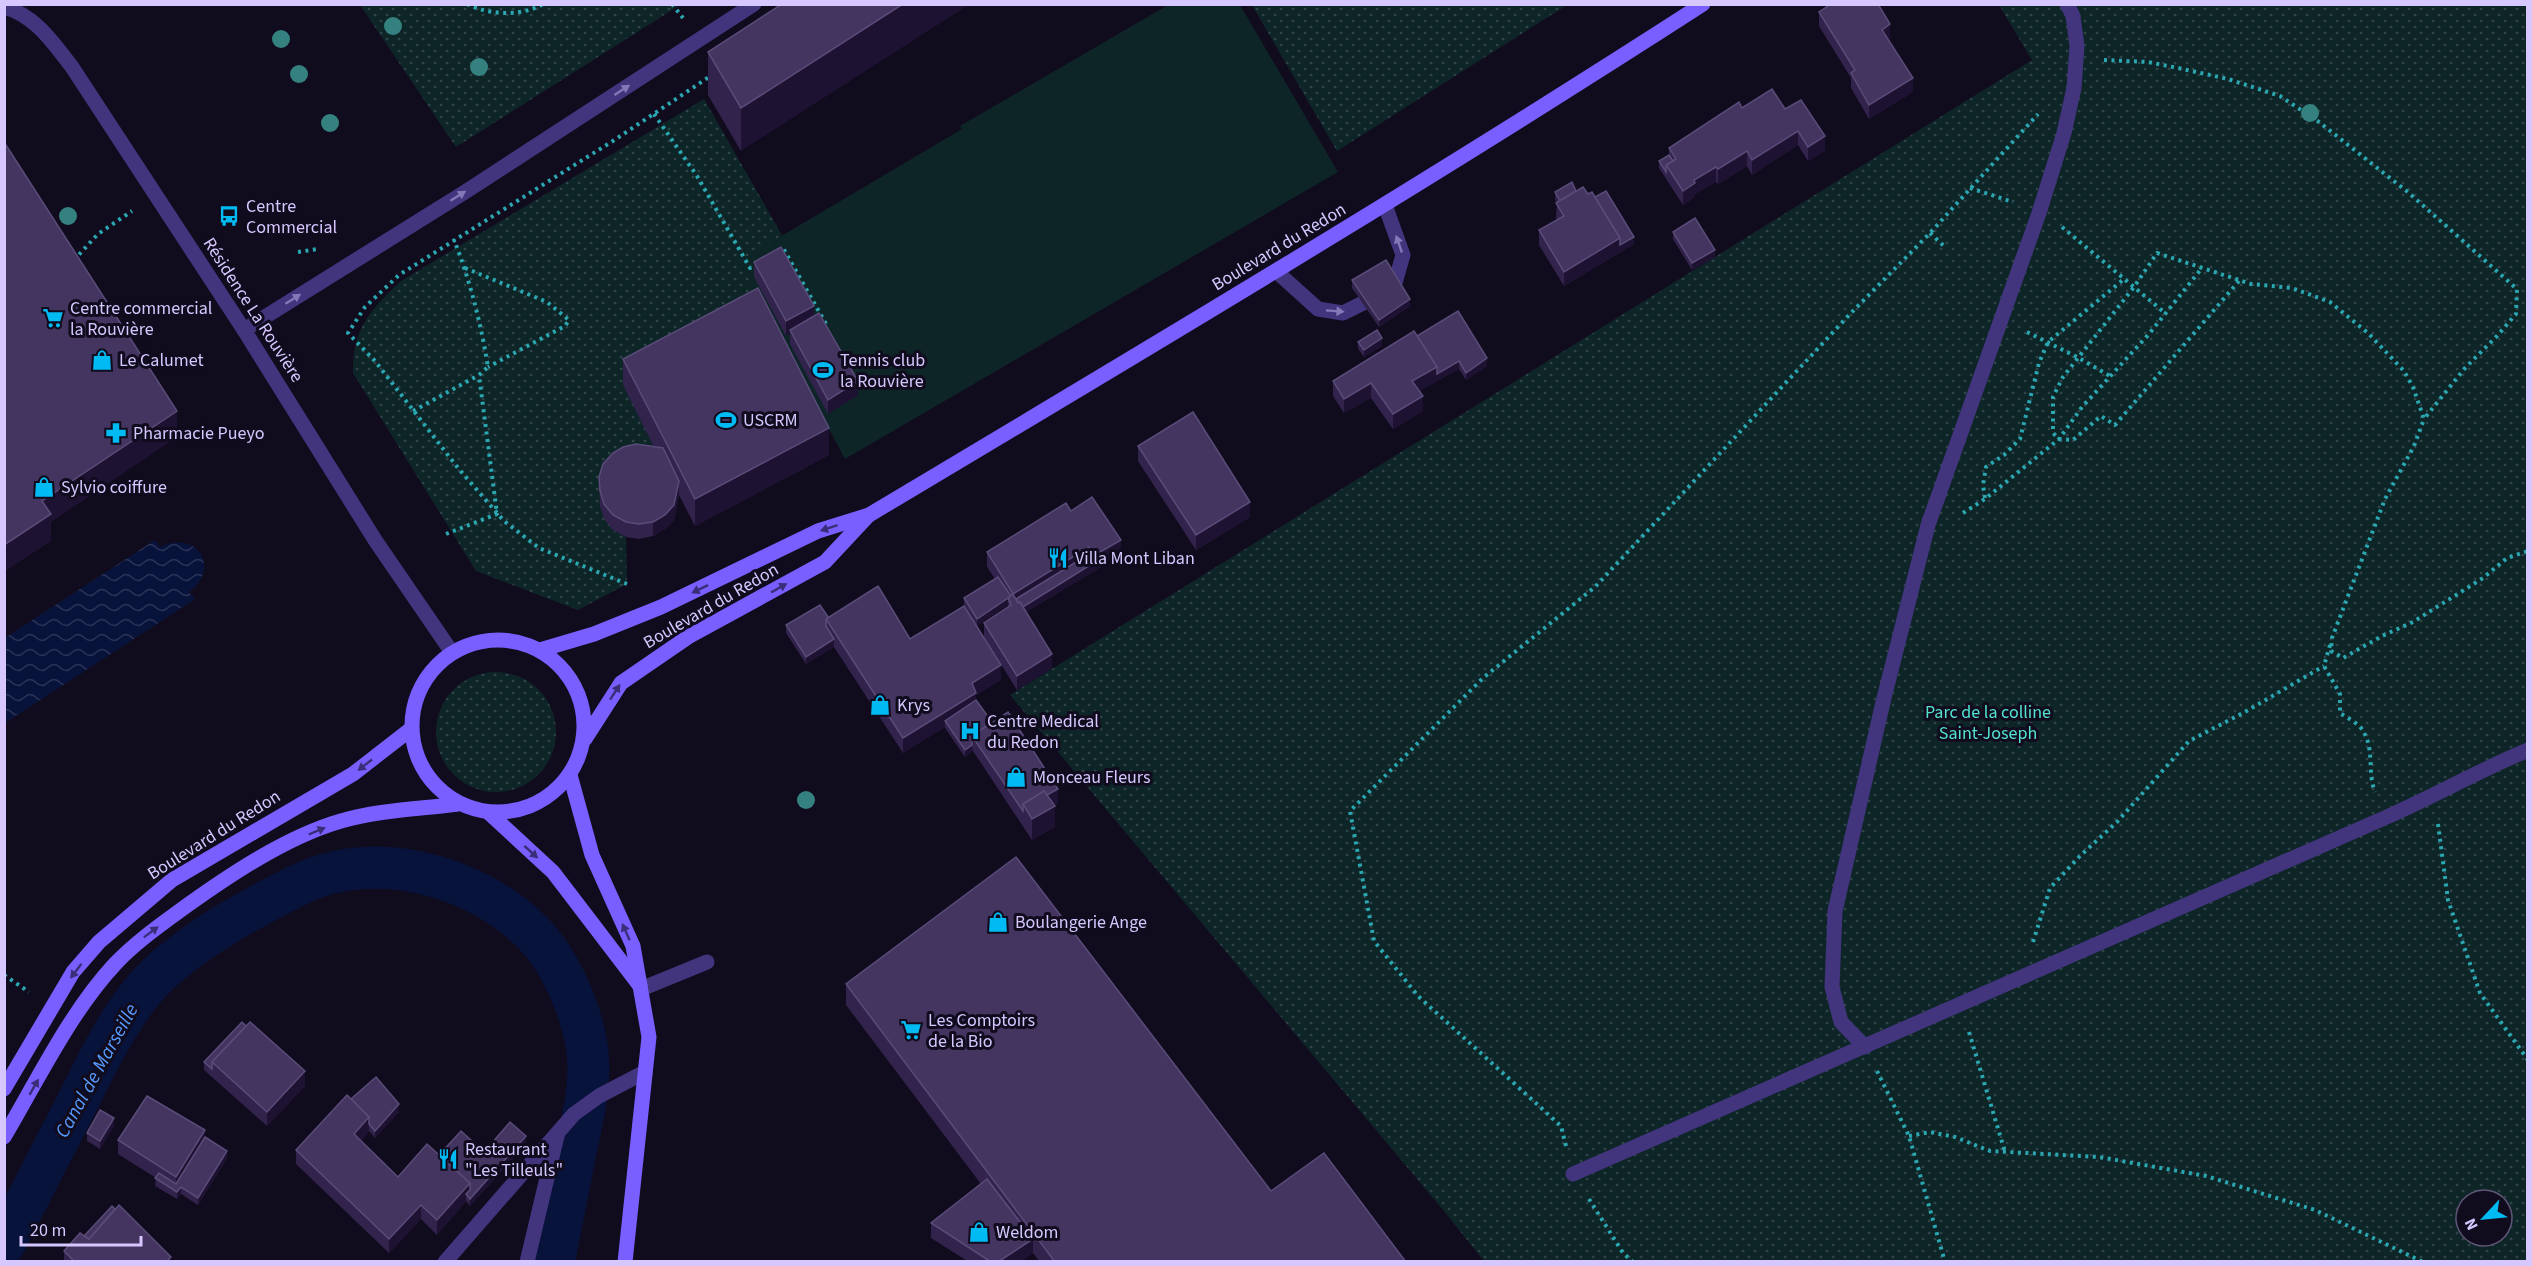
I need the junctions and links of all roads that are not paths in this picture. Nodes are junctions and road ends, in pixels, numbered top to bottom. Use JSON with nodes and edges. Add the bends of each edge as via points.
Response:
{"nodes":[{"id":1,"x":754,"y":4,"type":"edge"},
{"id":2,"x":1703,"y":4,"type":"edge"},
{"id":3,"x":2067,"y":4,"type":"edge"},
{"id":4,"x":4,"y":7,"type":"edge"},
{"id":5,"x":1385,"y":205,"type":"junction"},
{"id":6,"x":1278,"y":272,"type":"junction"},
{"id":7,"x":1395,"y":283,"type":"edge"},
{"id":8,"x":1363,"y":303,"type":"edge"},
{"id":9,"x":244,"y":330,"type":"junction"},
{"id":10,"x":869,"y":515,"type":"junction"},
{"id":11,"x":540,"y":650,"type":"junction"},
{"id":12,"x":451,"y":651,"type":"junction"},
{"id":13,"x":411,"y":729,"type":"junction"},
{"id":14,"x":584,"y":741,"type":"junction"},
{"id":15,"x":2528,"y":750,"type":"edge"},
{"id":16,"x":570,"y":775,"type":"junction"},
{"id":17,"x":458,"y":804,"type":"junction"},
{"id":18,"x":488,"y":813,"type":"junction"},
{"id":19,"x":707,"y":962,"type":"dead end"},
{"id":20,"x":641,"y":989,"type":"junction"},
{"id":21,"x":1865,"y":1047,"type":"junction"},
{"id":22,"x":645,"y":1072,"type":"junction"},
{"id":23,"x":4,"y":1089,"type":"edge"},
{"id":24,"x":557,"y":1133,"type":"junction"},
{"id":25,"x":4,"y":1137,"type":"edge"},
{"id":26,"x":1573,"y":1174,"type":"road end"},
{"id":27,"x":445,"y":1262,"type":"edge"},
{"id":28,"x":526,"y":1262,"type":"edge"},
{"id":29,"x":625,"y":1262,"type":"edge"}],
"edges":[{"from":9,"to":1,"type":"street","one_way":true},
{"from":2,"to":5,"type":"street","name":"Boulevard du Redon"},
{"from":3,"to":21,"type":"street","via":[[2073,16],[2077,46],[2074,88],[2064,132],[1926,534],[1835,911],[1832,987],[1841,1022]]},
{"from":4,"to":9,"type":"street","name":"Résidence La Rouvière","via":[[16,10],[47,34],[72,67]]},
{"from":5,"to":6,"type":"street","name":"Boulevard du Redon"},
{"from":7,"to":5,"type":"street","one_way":true,"via":[[1403,255]]},
{"from":6,"to":8,"type":"street","one_way":true,"via":[[1318,309],[1343,313]]},
{"from":6,"to":10,"type":"street","name":"Boulevard du Redon"},
{"from":9,"to":12,"type":"street","name":"Résidence La Rouvière","via":[[375,540]]},
{"from":10,"to":11,"type":"street","name":"Boulevard du Redon","one_way":true,"via":[[818,531],[661,607],[594,634]]},
{"from":14,"to":10,"type":"street","name":"Boulevard du Redon","one_way":true,"via":[[621,683],[688,638],[825,562]]},
{"from":11,"to":12,"type":"street","via":[[511,640],[480,640]]},
{"from":11,"to":14,"type":"street","via":[[562,666],[577,688],[585,714]]},
{"from":12,"to":13,"type":"street","via":[[429,672],[415,699]]},
{"from":13,"to":17,"type":"street","via":[[417,759],[434,785]]},
{"from":13,"to":23,"type":"street","name":"Boulevard du Redon","one_way":true,"via":[[353,774],[172,880],[99,942],[74,972]]},
{"from":14,"to":16,"type":"street"},
{"from":15,"to":21,"type":"street","via":[[2482,768],[2432,797]]},
{"from":16,"to":18,"type":"street","via":[[548,798],[519,811]]},
{"from":20,"to":16,"type":"street","one_way":true,"via":[[633,946],[592,855]]},
{"from":17,"to":18,"type":"street"},
{"from":25,"to":17,"type":"street","one_way":true,"via":[[91,995],[115,965],[154,930],[237,872],[286,844],[340,821]]},
{"from":18,"to":20,"type":"street","one_way":true,"via":[[553,872]]},
{"from":19,"to":20,"type":"street"},
{"from":20,"to":22,"type":"street","via":[[649,1037]]},
{"from":21,"to":26,"type":"street"},
{"from":22,"to":24,"type":"street","via":[[599,1096],[574,1114]]},
{"from":22,"to":29,"type":"street"},
{"from":24,"to":27,"type":"street"},
{"from":24,"to":28,"type":"street"}]}
